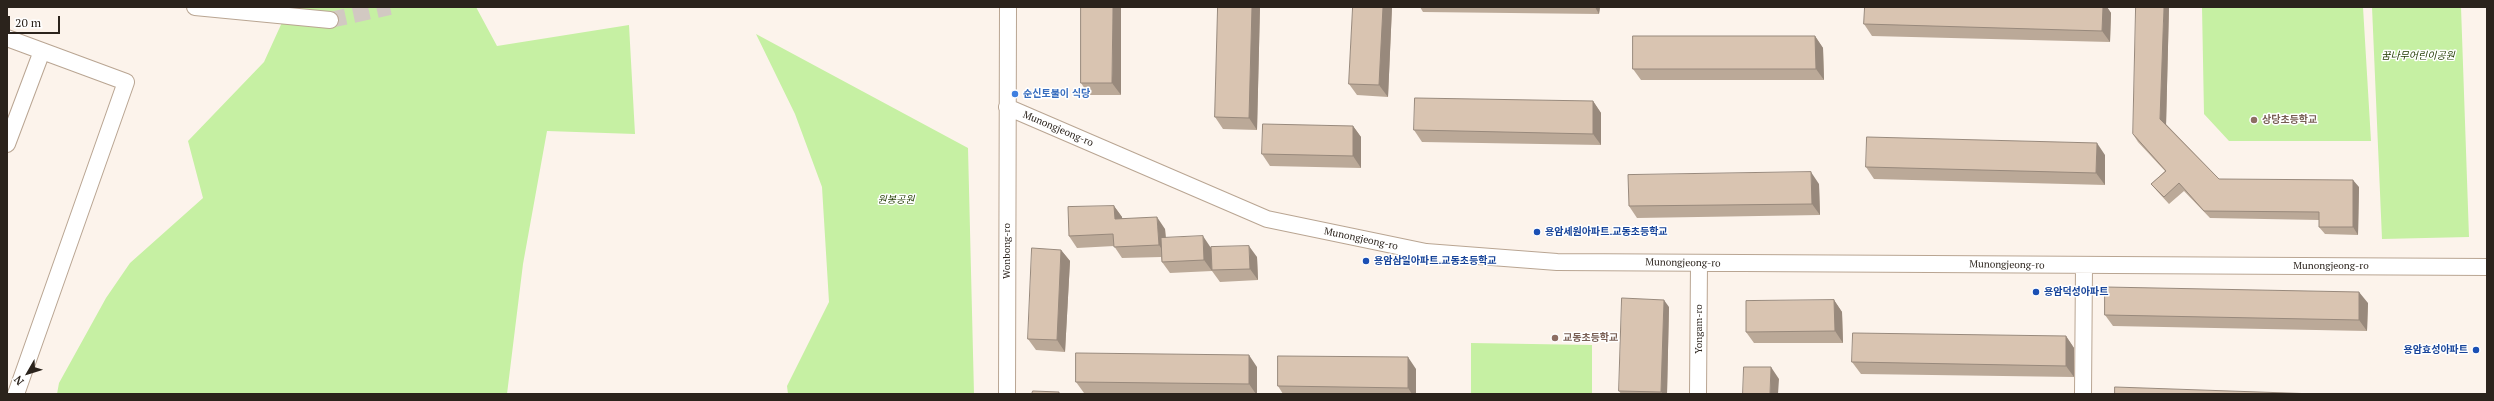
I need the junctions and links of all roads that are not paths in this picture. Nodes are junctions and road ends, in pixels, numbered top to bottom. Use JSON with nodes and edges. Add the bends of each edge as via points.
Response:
{"nodes":[{"id":1,"x":195,"y":7,"type":"edge"},
{"id":2,"x":1008,"y":7,"type":"edge"},
{"id":3,"x":330,"y":20,"type":"tunnel mouth"},
{"id":4,"x":7,"y":38,"type":"edge"},
{"id":5,"x":42,"y":51,"type":"junction"},
{"id":6,"x":1007,"y":108,"type":"junction"},
{"id":7,"x":7,"y":144,"type":"edge"},
{"id":8,"x":1699,"y":264,"type":"junction"},
{"id":9,"x":2084,"y":266,"type":"junction"},
{"id":10,"x":2487,"y":267,"type":"edge"},
{"id":11,"x":16,"y":394,"type":"edge"},
{"id":12,"x":1007,"y":394,"type":"edge"},
{"id":13,"x":1698,"y":394,"type":"edge"},
{"id":14,"x":2083,"y":394,"type":"edge"}],
"edges":[{"from":1,"to":3,"type":"street"},
{"from":2,"to":6,"type":"street"},
{"from":4,"to":5,"type":"street"},
{"from":5,"to":7,"type":"street"},
{"from":5,"to":11,"type":"street","via":[[126,82]]},
{"from":6,"to":8,"type":"street","name":"Munongjeong-ro","via":[[1267,219],[1426,252],[1557,262]]},
{"from":6,"to":12,"type":"street","name":"Wonbong-ro"},
{"from":8,"to":9,"type":"street","name":"Munongjeong-ro"},
{"from":8,"to":13,"type":"street","name":"Yongam-ro"},
{"from":9,"to":10,"type":"street","name":"Munongjeong-ro"},
{"from":9,"to":14,"type":"street"}]}
